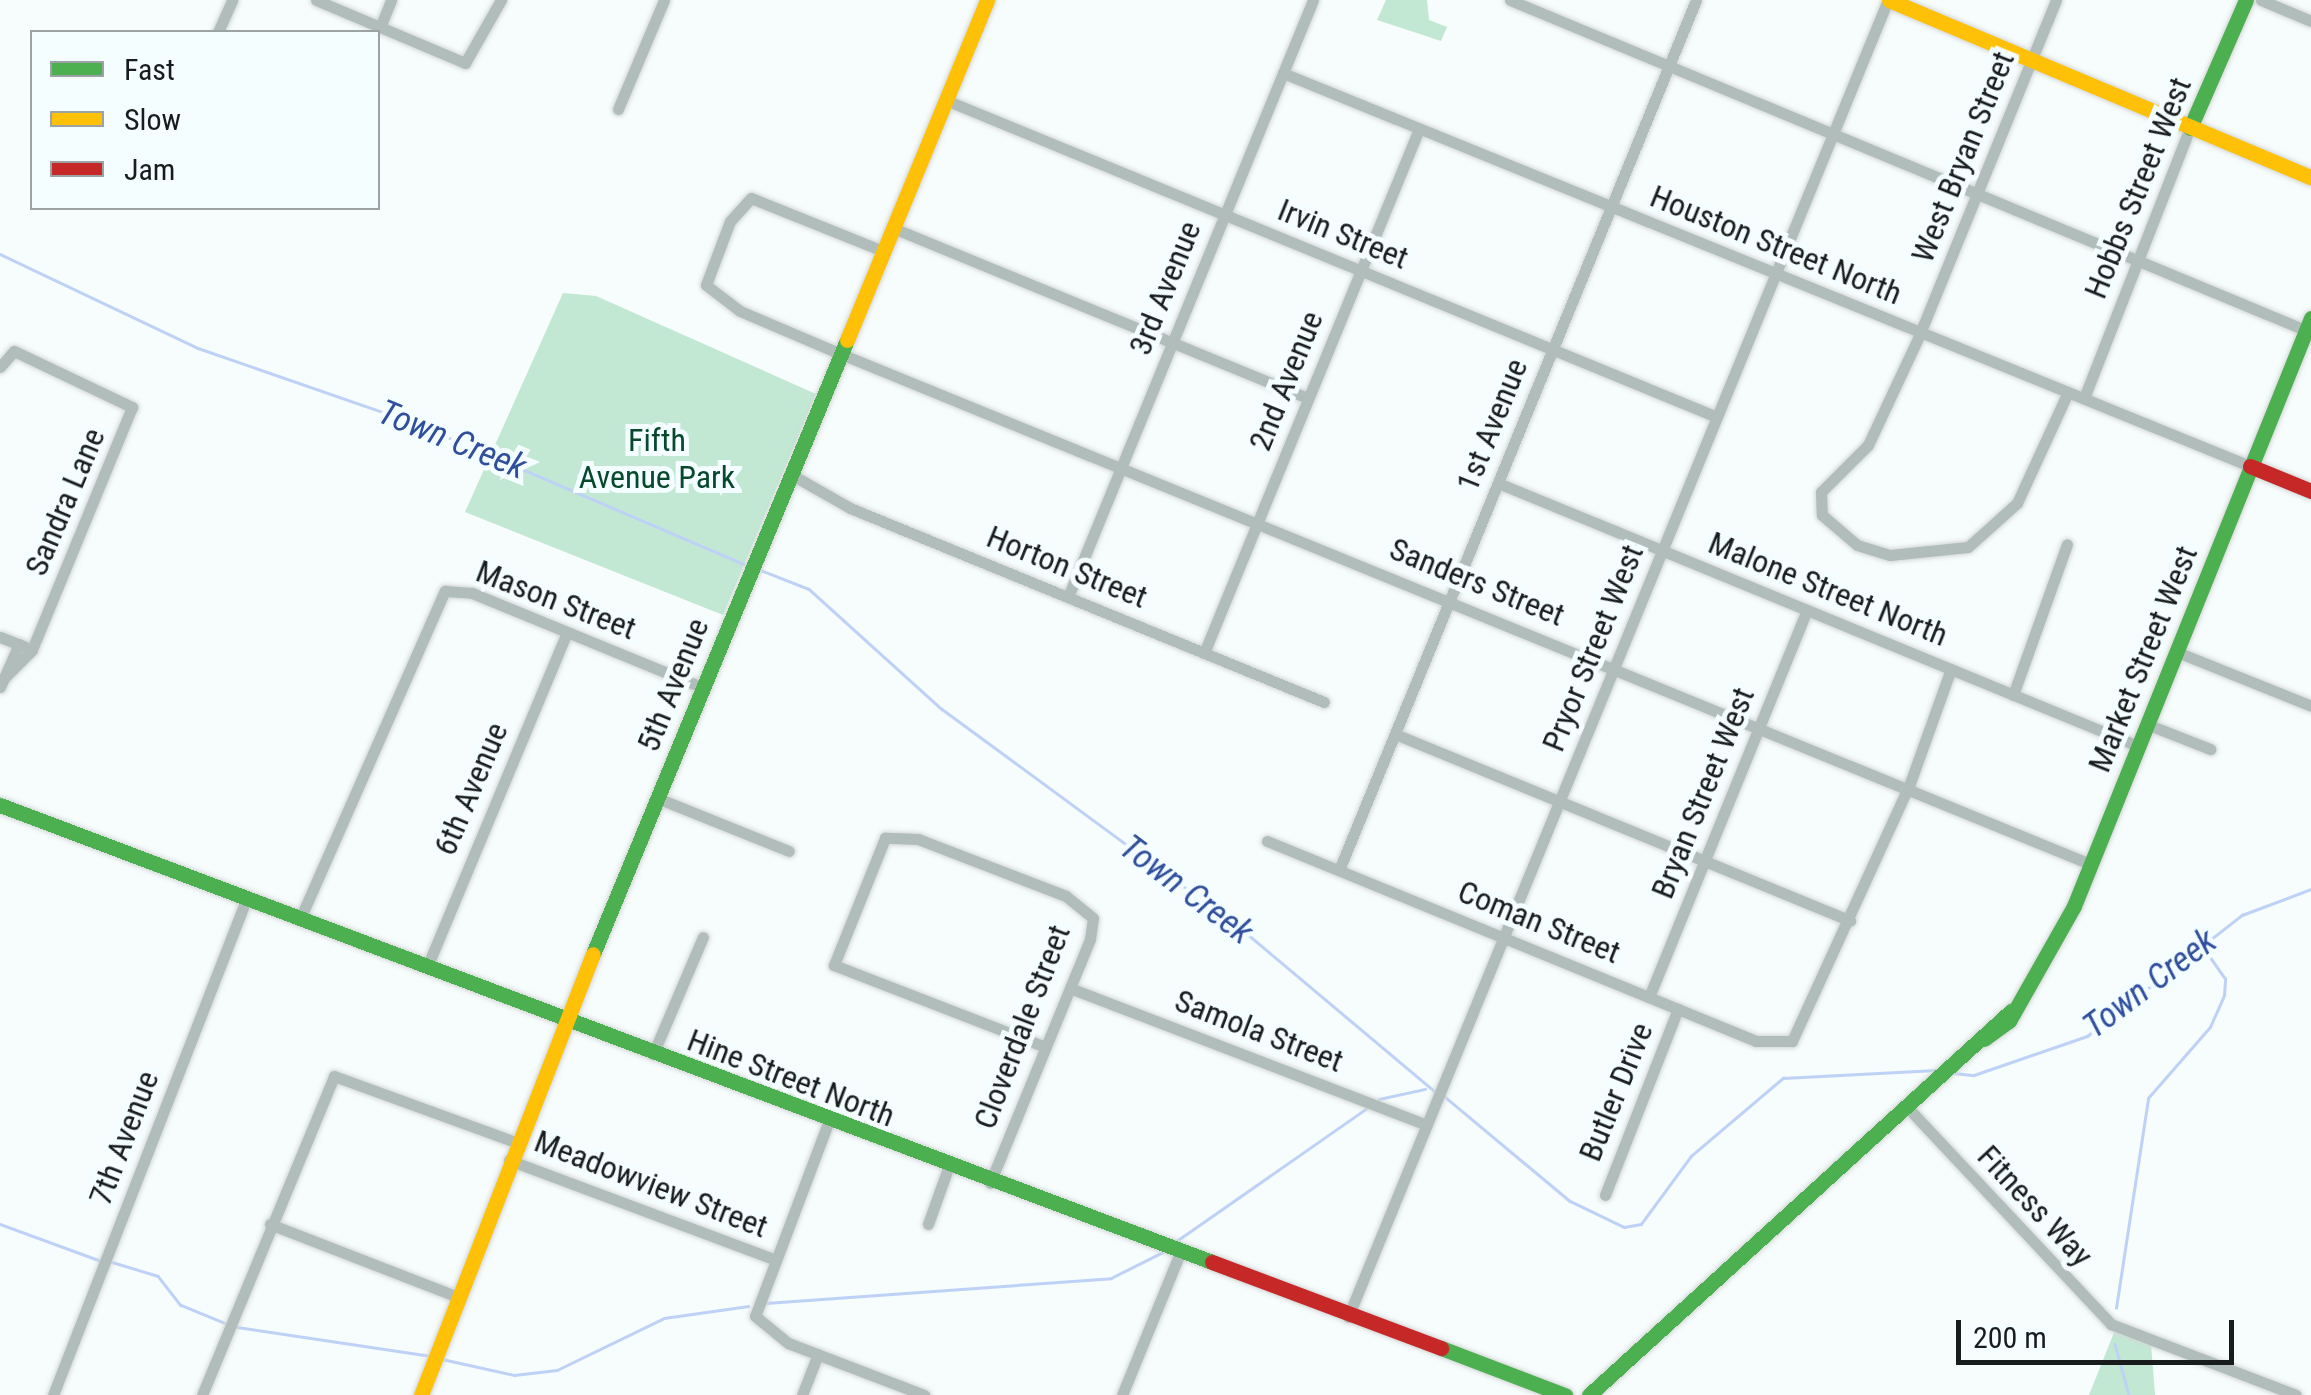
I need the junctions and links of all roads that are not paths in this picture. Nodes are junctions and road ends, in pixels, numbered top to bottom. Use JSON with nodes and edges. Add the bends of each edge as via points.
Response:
{"nodes":[{"id":1,"x":232,"y":0,"type":"edge"},
{"id":2,"x":316,"y":0,"type":"edge"},
{"id":3,"x":391,"y":0,"type":"edge"},
{"id":4,"x":502,"y":0,"type":"edge"},
{"id":5,"x":664,"y":0,"type":"edge"},
{"id":6,"x":988,"y":0,"type":"edge"},
{"id":7,"x":1312,"y":0,"type":"edge"},
{"id":8,"x":1510,"y":0,"type":"edge"},
{"id":9,"x":1696,"y":0,"type":"edge"},
{"id":10,"x":1888,"y":0,"type":"edge"},
{"id":11,"x":2056,"y":0,"type":"edge"},
{"id":12,"x":2246,"y":0,"type":"edge"},
{"id":13,"x":2261,"y":0,"type":"edge"},
{"id":14,"x":2311,"y":21,"type":"edge"},
{"id":15,"x":381,"y":25,"type":"junction"},
{"id":16,"x":219,"y":30,"type":"edge"},
{"id":17,"x":2031,"y":62,"type":"junction"},
{"id":18,"x":1670,"y":63,"type":"junction"},
{"id":19,"x":1283,"y":73,"type":"junction"},
{"id":20,"x":948,"y":101,"type":"junction"},
{"id":21,"x":618,"y":109,"type":"dead end"},
{"id":22,"x":2190,"y":128,"type":"junction"},
{"id":23,"x":1419,"y":129,"type":"junction"},
{"id":24,"x":1834,"y":133,"type":"junction"},
{"id":25,"x":2311,"y":177,"type":"edge"},
{"id":26,"x":1978,"y":193,"type":"junction"},
{"id":27,"x":1611,"y":207,"type":"junction"},
{"id":28,"x":1224,"y":214,"type":"junction"},
{"id":29,"x":893,"y":228,"type":"junction"},
{"id":30,"x":883,"y":251,"type":"junction"},
{"id":31,"x":2138,"y":262,"type":"junction"},
{"id":32,"x":1361,"y":270,"type":"junction"},
{"id":33,"x":1775,"y":275,"type":"junction"},
{"id":34,"x":2309,"y":327,"type":"edge"},
{"id":35,"x":1920,"y":334,"type":"junction"},
{"id":36,"x":1172,"y":342,"type":"junction"},
{"id":37,"x":1552,"y":349,"type":"junction"},
{"id":38,"x":841,"y":354,"type":"junction"},
{"id":39,"x":0,"y":368,"type":"edge"},
{"id":40,"x":2068,"y":392,"type":"junction"},
{"id":41,"x":1308,"y":398,"type":"junction"},
{"id":42,"x":2084,"y":398,"type":"junction"},
{"id":43,"x":1717,"y":417,"type":"junction"},
{"id":44,"x":1122,"y":466,"type":"junction"},
{"id":45,"x":2250,"y":466,"type":"junction"},
{"id":46,"x":792,"y":475,"type":"junction"},
{"id":47,"x":1498,"y":483,"type":"junction"},
{"id":48,"x":2311,"y":491,"type":"edge"},
{"id":49,"x":1258,"y":522,"type":"junction"},
{"id":50,"x":2067,"y":544,"type":"dead end"},
{"id":51,"x":1662,"y":551,"type":"junction"},
{"id":52,"x":1068,"y":597,"type":"junction"},
{"id":53,"x":1450,"y":601,"type":"junction"},
{"id":54,"x":1807,"y":610,"type":"junction"},
{"id":55,"x":567,"y":633,"type":"junction"},
{"id":56,"x":0,"y":637,"type":"edge"},
{"id":57,"x":19,"y":644,"type":"junction"},
{"id":58,"x":32,"y":650,"type":"junction"},
{"id":59,"x":2177,"y":652,"type":"junction"},
{"id":60,"x":1204,"y":653,"type":"junction"},
{"id":61,"x":1614,"y":668,"type":"junction"},
{"id":62,"x":1951,"y":669,"type":"junction"},
{"id":63,"x":2,"y":683,"type":"edge"},
{"id":64,"x":701,"y":687,"type":"junction"},
{"id":65,"x":2013,"y":694,"type":"junction"},
{"id":66,"x":1324,"y":702,"type":"dead end"},
{"id":67,"x":2311,"y":706,"type":"edge"},
{"id":68,"x":2148,"y":725,"type":"junction"},
{"id":69,"x":1759,"y":728,"type":"junction"},
{"id":70,"x":1395,"y":734,"type":"junction"},
{"id":71,"x":2138,"y":746,"type":"junction"},
{"id":72,"x":2210,"y":749,"type":"dead end"},
{"id":73,"x":1909,"y":786,"type":"junction"},
{"id":74,"x":657,"y":798,"type":"junction"},
{"id":75,"x":1559,"y":802,"type":"junction"},
{"id":76,"x":0,"y":805,"type":"edge"},
{"id":77,"x":1267,"y":840,"type":"dead end"},
{"id":78,"x":789,"y":851,"type":"dead end"},
{"id":79,"x":1704,"y":862,"type":"junction"},
{"id":80,"x":2090,"y":864,"type":"junction"},
{"id":81,"x":1339,"y":870,"type":"junction"},
{"id":82,"x":246,"y":900,"type":"junction"},
{"id":83,"x":300,"y":919,"type":"junction"},
{"id":84,"x":1850,"y":921,"type":"junction"},
{"id":85,"x":703,"y":937,"type":"dead end"},
{"id":86,"x":1504,"y":938,"type":"junction"},
{"id":87,"x":428,"y":967,"type":"junction"},
{"id":88,"x":1070,"y":988,"type":"junction"},
{"id":89,"x":1649,"y":997,"type":"junction"},
{"id":90,"x":1678,"y":1009,"type":"junction"},
{"id":91,"x":565,"y":1020,"type":"junction"},
{"id":92,"x":1045,"y":1047,"type":"junction"},
{"id":93,"x":653,"y":1054,"type":"junction"},
{"id":94,"x":1909,"y":1109,"type":"junction"},
{"id":95,"x":828,"y":1123,"type":"junction"},
{"id":96,"x":1427,"y":1126,"type":"junction"},
{"id":97,"x":514,"y":1142,"type":"junction"},
{"id":98,"x":510,"y":1160,"type":"junction"},
{"id":99,"x":948,"y":1168,"type":"junction"},
{"id":100,"x":990,"y":1183,"type":"junction"},
{"id":101,"x":1605,"y":1195,"type":"dead end"},
{"id":102,"x":270,"y":1224,"type":"junction"},
{"id":103,"x":928,"y":1224,"type":"dead end"},
{"id":104,"x":1179,"y":1255,"type":"junction"},
{"id":105,"x":774,"y":1259,"type":"junction"},
{"id":106,"x":458,"y":1296,"type":"junction"},
{"id":107,"x":1348,"y":1318,"type":"junction"},
{"id":108,"x":818,"y":1354,"type":"junction"},
{"id":109,"x":53,"y":1395,"type":"edge"},
{"id":110,"x":202,"y":1395,"type":"edge"},
{"id":111,"x":421,"y":1395,"type":"edge"},
{"id":112,"x":802,"y":1395,"type":"edge"},
{"id":113,"x":924,"y":1395,"type":"edge"},
{"id":114,"x":1123,"y":1395,"type":"edge"},
{"id":115,"x":1564,"y":1395,"type":"edge"},
{"id":116,"x":1589,"y":1395,"type":"edge"},
{"id":117,"x":2296,"y":1395,"type":"edge"}],
"edges":[{"from":1,"to":16,"type":"street"},
{"from":2,"to":15,"type":"street"},
{"from":3,"to":15,"type":"street"},
{"from":4,"to":15,"type":"street","via":[[476,58],[466,63]]},
{"from":5,"to":21,"type":"street"},
{"from":6,"to":20,"type":"street","name":"5th Avenue"},
{"from":7,"to":19,"type":"street","name":"3rd Avenue"},
{"from":8,"to":18,"type":"street"},
{"from":9,"to":18,"type":"street","name":"1st Avenue"},
{"from":10,"to":17,"type":"street"},
{"from":10,"to":24,"type":"street","name":"Pryor Street West"},
{"from":11,"to":17,"type":"street","name":"West Bryan Street"},
{"from":12,"to":22,"type":"street","name":"Hobbs Street West"},
{"from":13,"to":14,"type":"street"},
{"from":17,"to":22,"type":"street"},
{"from":17,"to":26,"type":"street","name":"West Bryan Street"},
{"from":18,"to":24,"type":"street"},
{"from":18,"to":27,"type":"street","name":"1st Avenue"},
{"from":19,"to":23,"type":"street","name":"Houston Street North"},
{"from":19,"to":28,"type":"street","name":"3rd Avenue"},
{"from":20,"to":28,"type":"street","name":"Irvin Street"},
{"from":20,"to":29,"type":"street","name":"5th Avenue"},
{"from":22,"to":25,"type":"street"},
{"from":22,"to":31,"type":"street","name":"Hobbs Street West"},
{"from":23,"to":27,"type":"street","name":"Houston Street North"},
{"from":23,"to":32,"type":"street","name":"2nd Avenue"},
{"from":24,"to":26,"type":"street"},
{"from":24,"to":33,"type":"street","name":"Pryor Street West"},
{"from":26,"to":31,"type":"street"},
{"from":26,"to":35,"type":"street","name":"West Bryan Street"},
{"from":27,"to":33,"type":"street","name":"Houston Street North"},
{"from":27,"to":37,"type":"street","name":"1st Avenue"},
{"from":28,"to":32,"type":"street","name":"Irvin Street"},
{"from":28,"to":36,"type":"street","name":"3rd Avenue"},
{"from":29,"to":30,"type":"street","name":"5th Avenue"},
{"from":29,"to":36,"type":"street"},
{"from":30,"to":38,"type":"street","name":"5th Avenue"},
{"from":30,"to":38,"type":"street","name":"Sanders Street","via":[[751,198],[713,263],[710,296]]},
{"from":31,"to":34,"type":"street"},
{"from":31,"to":42,"type":"street","name":"Hobbs Street West"},
{"from":32,"to":37,"type":"street","name":"Irvin Street"},
{"from":32,"to":41,"type":"street","name":"2nd Avenue"},
{"from":33,"to":35,"type":"street","name":"Houston Street North"},
{"from":33,"to":43,"type":"street","name":"Pryor Street West"},
{"from":34,"to":45,"type":"street","name":"Market Street West"},
{"from":35,"to":40,"type":"street","name":"Houston Street North"},
{"from":35,"to":40,"type":"street","name":"West Bryan Street","via":[[1868,446],[1821,492],[1822,515],[1857,545],[1912,557],[1988,536],[2018,503]]},
{"from":36,"to":41,"type":"street"},
{"from":36,"to":44,"type":"street","name":"3rd Avenue"},
{"from":37,"to":43,"type":"street","name":"Irvin Street"},
{"from":37,"to":47,"type":"street","name":"1st Avenue"},
{"from":38,"to":44,"type":"street","name":"Sanders Street"},
{"from":38,"to":46,"type":"street","name":"5th Avenue"},
{"from":39,"to":58,"type":"street","name":"Sandra Lane","via":[[14,351],[132,407]]},
{"from":40,"to":42,"type":"street","name":"Houston Street North"},
{"from":41,"to":49,"type":"street","name":"2nd Avenue"},
{"from":42,"to":45,"type":"street","name":"Houston Street North"},
{"from":43,"to":51,"type":"street","name":"Pryor Street West"},
{"from":44,"to":49,"type":"street","name":"Sanders Street"},
{"from":44,"to":52,"type":"street","name":"3rd Avenue"},
{"from":45,"to":48,"type":"street"},
{"from":45,"to":59,"type":"street","name":"Market Street West"},
{"from":46,"to":52,"type":"street","name":"Horton Street"},
{"from":46,"to":64,"type":"street","name":"5th Avenue"},
{"from":47,"to":51,"type":"street","name":"Malone Street North"},
{"from":47,"to":53,"type":"street","name":"1st Avenue"},
{"from":49,"to":53,"type":"street","name":"Sanders Street"},
{"from":49,"to":60,"type":"street","name":"2nd Avenue"},
{"from":50,"to":65,"type":"street"},
{"from":51,"to":54,"type":"street","name":"Malone Street North"},
{"from":51,"to":61,"type":"street","name":"Pryor Street West"},
{"from":52,"to":60,"type":"street","name":"Horton Street"},
{"from":53,"to":61,"type":"street","name":"Sanders Street"},
{"from":53,"to":70,"type":"street","name":"1st Avenue"},
{"from":54,"to":62,"type":"street","name":"Malone Street North"},
{"from":54,"to":69,"type":"street","name":"Bryan Street West"},
{"from":55,"to":64,"type":"street","name":"Mason Street"},
{"from":55,"to":83,"type":"street","name":"Mason Street","via":[[445,591]]},
{"from":55,"to":87,"type":"street","name":"6th Avenue"},
{"from":56,"to":57,"type":"street"},
{"from":57,"to":58,"type":"street"},
{"from":57,"to":63,"type":"street","name":"Sandra Lane"},
{"from":58,"to":63,"type":"street","name":"Sandra Lane"},
{"from":59,"to":67,"type":"street"},
{"from":59,"to":68,"type":"street","name":"Market Street West"},
{"from":60,"to":66,"type":"street","name":"Horton Street"},
{"from":61,"to":69,"type":"street","name":"Sanders Street"},
{"from":61,"to":75,"type":"street","name":"Pryor Street West"},
{"from":62,"to":65,"type":"street","name":"Malone Street North"},
{"from":62,"to":73,"type":"street"},
{"from":64,"to":74,"type":"street","name":"5th Avenue"},
{"from":65,"to":71,"type":"street","name":"Malone Street North"},
{"from":68,"to":71,"type":"street","name":"Market Street West"},
{"from":68,"to":72,"type":"street"},
{"from":69,"to":73,"type":"street","name":"Sanders Street"},
{"from":69,"to":79,"type":"street","name":"Bryan Street West"},
{"from":70,"to":75,"type":"street"},
{"from":70,"to":81,"type":"street","name":"1st Avenue"},
{"from":71,"to":80,"type":"street","name":"Market Street West"},
{"from":73,"to":80,"type":"street","name":"Sanders Street"},
{"from":73,"to":84,"type":"street"},
{"from":74,"to":78,"type":"street"},
{"from":74,"to":91,"type":"street","name":"5th Avenue"},
{"from":75,"to":79,"type":"street"},
{"from":75,"to":86,"type":"street","name":"Pryor Street West"},
{"from":76,"to":82,"type":"street","name":"Hine Street North"},
{"from":77,"to":81,"type":"street","name":"Coman Street"},
{"from":79,"to":84,"type":"street"},
{"from":79,"to":89,"type":"street","name":"Bryan Street West"},
{"from":80,"to":94,"type":"street","name":"Market Street West","via":[[2044,966],[2011,1011]]},
{"from":81,"to":86,"type":"street","name":"Coman Street"},
{"from":82,"to":83,"type":"street","name":"Hine Street North"},
{"from":82,"to":109,"type":"street","name":"7th Avenue"},
{"from":83,"to":87,"type":"street","name":"Hine Street North"},
{"from":84,"to":90,"type":"street","name":"Coman Street","via":[[1792,1041],[1756,1041]]},
{"from":85,"to":93,"type":"street"},
{"from":86,"to":89,"type":"street","name":"Coman Street"},
{"from":86,"to":96,"type":"street","name":"Pryor Street West"},
{"from":87,"to":91,"type":"street","name":"Hine Street North"},
{"from":88,"to":92,"type":"street","name":"Cloverdale Street"},
{"from":88,"to":92,"type":"street","name":"Cloverdale Street","via":[[1093,918],[1072,899],[896,835],[876,847],[833,954],[844,973]]},
{"from":88,"to":96,"type":"street","name":"Samola Street"},
{"from":89,"to":90,"type":"street","name":"Coman Street"},
{"from":90,"to":101,"type":"street","name":"Butler Drive"},
{"from":91,"to":93,"type":"street","name":"Hine Street North"},
{"from":91,"to":97,"type":"street","name":"5th Avenue"},
{"from":92,"to":100,"type":"street","name":"Cloverdale Street"},
{"from":93,"to":95,"type":"street","name":"Hine Street North"},
{"from":94,"to":116,"type":"street","name":"Market Street West"},
{"from":94,"to":117,"type":"street","name":"Fitness Way","via":[[2110,1324]]},
{"from":95,"to":99,"type":"street","name":"Hine Street North"},
{"from":95,"to":105,"type":"street"},
{"from":96,"to":107,"type":"street","name":"Pryor Street West"},
{"from":97,"to":98,"type":"street","name":"5th Avenue"},
{"from":97,"to":102,"type":"street","via":[[334,1076]]},
{"from":98,"to":105,"type":"street","name":"Meadowview Street"},
{"from":98,"to":106,"type":"street","name":"5th Avenue"},
{"from":99,"to":100,"type":"street","name":"Hine Street North"},
{"from":99,"to":103,"type":"street"},
{"from":100,"to":104,"type":"street","name":"Hine Street North"},
{"from":102,"to":106,"type":"street"},
{"from":102,"to":110,"type":"street"},
{"from":104,"to":107,"type":"street","name":"Hine Street North"},
{"from":104,"to":114,"type":"street"},
{"from":105,"to":108,"type":"street","via":[[756,1306],[769,1333]]},
{"from":106,"to":111,"type":"street","name":"5th Avenue"},
{"from":107,"to":115,"type":"street","name":"Hine Street North"},
{"from":108,"to":112,"type":"street"},
{"from":108,"to":113,"type":"street"}]}
